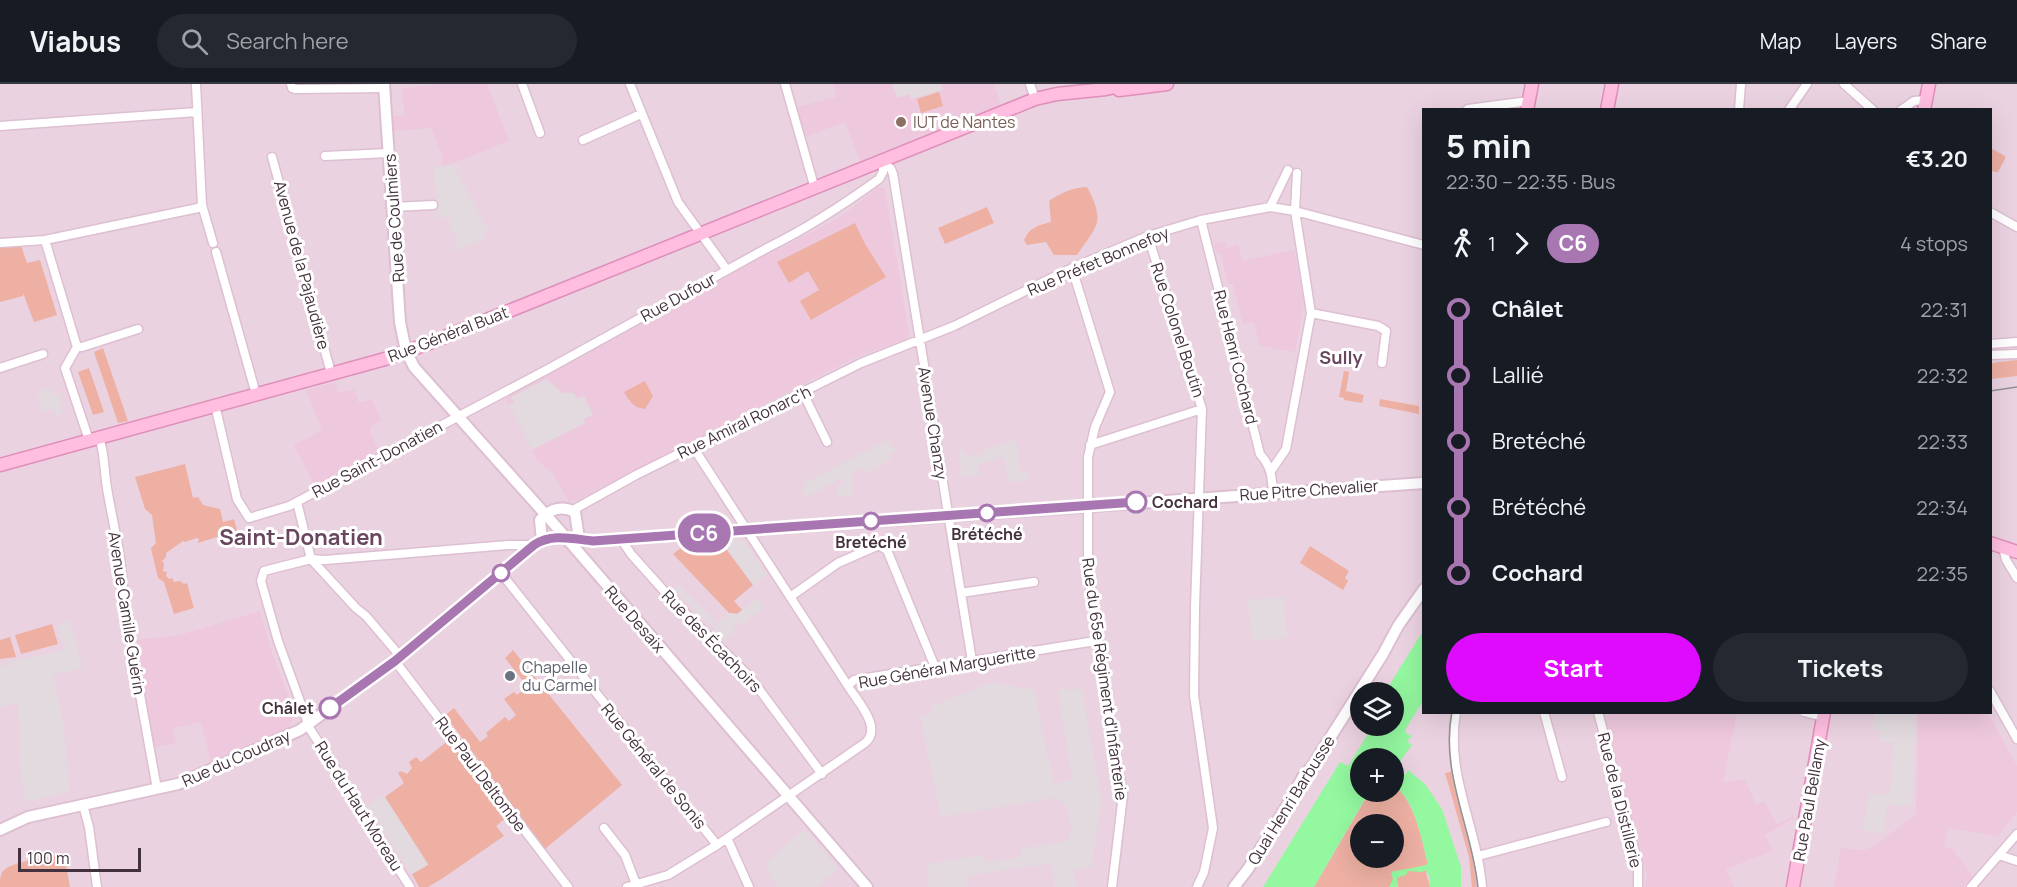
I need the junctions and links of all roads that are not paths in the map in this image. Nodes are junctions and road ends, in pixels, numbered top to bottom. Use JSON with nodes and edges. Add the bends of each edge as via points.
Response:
{"nodes":[{"id":1,"x":196,"y":84,"type":"edge"},
{"id":2,"x":291,"y":84,"type":"edge"},
{"id":3,"x":522,"y":84,"type":"edge"},
{"id":4,"x":630,"y":84,"type":"edge"},
{"id":5,"x":785,"y":84,"type":"edge"},
{"id":6,"x":1030,"y":84,"type":"edge"},
{"id":7,"x":1129,"y":84,"type":"edge"},
{"id":8,"x":1167,"y":84,"type":"edge"},
{"id":9,"x":1532,"y":84,"type":"edge"},
{"id":10,"x":1612,"y":84,"type":"edge"},
{"id":11,"x":1741,"y":84,"type":"edge"},
{"id":12,"x":1807,"y":84,"type":"edge"},
{"id":13,"x":1844,"y":84,"type":"edge"},
{"id":14,"x":1929,"y":84,"type":"edge"},
{"id":15,"x":385,"y":86,"type":"edge"},
{"id":16,"x":1106,"y":89,"type":"junction"},
{"id":17,"x":1035,"y":99,"type":"junction"},
{"id":18,"x":1528,"y":105,"type":"edge"},
{"id":19,"x":1925,"y":105,"type":"edge"},
{"id":20,"x":1487,"y":108,"type":"edge"},
{"id":21,"x":1607,"y":108,"type":"edge"},
{"id":22,"x":1739,"y":108,"type":"edge"},
{"id":23,"x":1790,"y":108,"type":"edge"},
{"id":24,"x":1871,"y":108,"type":"edge"},
{"id":25,"x":1904,"y":108,"type":"edge"},
{"id":26,"x":197,"y":112,"type":"junction"},
{"id":27,"x":641,"y":114,"type":"junction"},
{"id":28,"x":0,"y":126,"type":"edge"},
{"id":29,"x":540,"y":134,"type":"dead end"},
{"id":30,"x":582,"y":140,"type":"dead end"},
{"id":31,"x":389,"y":153,"type":"junction"},
{"id":32,"x":325,"y":156,"type":"dead end"},
{"id":33,"x":272,"y":157,"type":"dead end"},
{"id":34,"x":883,"y":167,"type":"junction"},
{"id":35,"x":814,"y":189,"type":"junction"},
{"id":36,"x":202,"y":205,"type":"junction"},
{"id":37,"x":433,"y":205,"type":"dead end"},
{"id":38,"x":393,"y":207,"type":"junction"},
{"id":39,"x":1270,"y":207,"type":"junction"},
{"id":40,"x":1294,"y":211,"type":"junction"},
{"id":41,"x":1992,"y":213,"type":"edge"},
{"id":42,"x":1201,"y":220,"type":"junction"},
{"id":43,"x":2017,"y":227,"type":"edge"},
{"id":44,"x":700,"y":234,"type":"junction"},
{"id":45,"x":1148,"y":236,"type":"junction"},
{"id":46,"x":45,"y":240,"type":"junction"},
{"id":47,"x":0,"y":243,"type":"edge"},
{"id":48,"x":213,"y":243,"type":"dead end"},
{"id":49,"x":1422,"y":244,"type":"edge"},
{"id":50,"x":216,"y":252,"type":"dead end"},
{"id":51,"x":1072,"y":268,"type":"junction"},
{"id":52,"x":727,"y":270,"type":"junction"},
{"id":53,"x":1311,"y":313,"type":"junction"},
{"id":54,"x":138,"y":329,"type":"dead end"},
{"id":55,"x":919,"y":341,"type":"junction"},
{"id":56,"x":2017,"y":342,"type":"edge"},
{"id":57,"x":1992,"y":344,"type":"edge"},
{"id":58,"x":80,"y":347,"type":"junction"},
{"id":59,"x":406,"y":351,"type":"junction"},
{"id":60,"x":43,"y":354,"type":"dead end"},
{"id":61,"x":2017,"y":354,"type":"edge"},
{"id":62,"x":1992,"y":355,"type":"edge"},
{"id":63,"x":1382,"y":363,"type":"dead end"},
{"id":64,"x":0,"y":368,"type":"edge"},
{"id":65,"x":332,"y":373,"type":"junction"},
{"id":66,"x":803,"y":393,"type":"junction"},
{"id":67,"x":256,"y":394,"type":"junction"},
{"id":68,"x":215,"y":405,"type":"junction"},
{"id":69,"x":1202,"y":409,"type":"junction"},
{"id":70,"x":457,"y":415,"type":"junction"},
{"id":71,"x":94,"y":439,"type":"junction"},
{"id":72,"x":827,"y":442,"type":"dead end"},
{"id":73,"x":1090,"y":445,"type":"junction"},
{"id":74,"x":693,"y":447,"type":"junction"},
{"id":75,"x":1,"y":461,"type":"edge"},
{"id":76,"x":1271,"y":471,"type":"junction"},
{"id":77,"x":1422,"y":483,"type":"edge"},
{"id":78,"x":1273,"y":493,"type":"junction"},
{"id":79,"x":1199,"y":498,"type":"junction"},
{"id":80,"x":297,"y":502,"type":"junction"},
{"id":81,"x":1088,"y":505,"type":"junction"},
{"id":82,"x":573,"y":510,"type":"junction"},
{"id":83,"x":545,"y":515,"type":"junction"},
{"id":84,"x":948,"y":515,"type":"junction"},
{"id":85,"x":747,"y":529,"type":"junction"},
{"id":86,"x":565,"y":537,"type":"junction"},
{"id":87,"x":624,"y":538,"type":"junction"},
{"id":88,"x":579,"y":539,"type":"junction"},
{"id":89,"x":1992,"y":544,"type":"edge"},
{"id":90,"x":534,"y":546,"type":"junction"},
{"id":91,"x":2003,"y":547,"type":"junction"},
{"id":92,"x":2017,"y":552,"type":"edge"},
{"id":93,"x":311,"y":559,"type":"junction"},
{"id":94,"x":501,"y":573,"type":"junction"},
{"id":95,"x":2017,"y":578,"type":"edge"},
{"id":96,"x":1034,"y":582,"type":"dead end"},
{"id":97,"x":1422,"y":592,"type":"edge"},
{"id":98,"x":960,"y":593,"type":"junction"},
{"id":99,"x":790,"y":597,"type":"junction"},
{"id":100,"x":1097,"y":643,"type":"junction"},
{"id":101,"x":398,"y":658,"type":"junction"},
{"id":102,"x":972,"y":662,"type":"junction"},
{"id":103,"x":936,"y":667,"type":"junction"},
{"id":104,"x":848,"y":686,"type":"junction"},
{"id":105,"x":1992,"y":695,"type":"edge"},
{"id":106,"x":1456,"y":714,"type":"edge"},
{"id":107,"x":1545,"y":714,"type":"edge"},
{"id":108,"x":1599,"y":714,"type":"edge"},
{"id":109,"x":1823,"y":715,"type":"edge"},
{"id":110,"x":308,"y":725,"type":"junction"},
{"id":111,"x":2017,"y":739,"type":"edge"},
{"id":112,"x":822,"y":774,"type":"junction"},
{"id":113,"x":1562,"y":777,"type":"dead end"},
{"id":114,"x":158,"y":789,"type":"junction"},
{"id":115,"x":788,"y":796,"type":"junction"},
{"id":116,"x":83,"y":805,"type":"junction"},
{"id":117,"x":1606,"y":822,"type":"dead end"},
{"id":118,"x":604,"y":828,"type":"dead end"},
{"id":119,"x":0,"y":830,"type":"edge"},
{"id":120,"x":2017,"y":834,"type":"edge"},
{"id":121,"x":727,"y":838,"type":"junction"},
{"id":122,"x":717,"y":845,"type":"junction"},
{"id":123,"x":1999,"y":855,"type":"junction"},
{"id":124,"x":1478,"y":856,"type":"junction"},
{"id":125,"x":2017,"y":861,"type":"edge"},
{"id":126,"x":636,"y":885,"type":"edge"},
{"id":127,"x":98,"y":887,"type":"edge"},
{"id":128,"x":410,"y":887,"type":"edge"},
{"id":129,"x":568,"y":887,"type":"edge"},
{"id":130,"x":749,"y":887,"type":"edge"},
{"id":131,"x":867,"y":887,"type":"edge"},
{"id":132,"x":1112,"y":887,"type":"edge"},
{"id":133,"x":1197,"y":887,"type":"edge"},
{"id":134,"x":1234,"y":887,"type":"edge"},
{"id":135,"x":1482,"y":887,"type":"edge"},
{"id":136,"x":1638,"y":887,"type":"edge"},
{"id":137,"x":1793,"y":887,"type":"edge"},
{"id":138,"x":1971,"y":887,"type":"edge"}],
"edges":[{"from":1,"to":26,"type":"street"},
{"from":2,"to":15,"type":"street","via":[[295,89]]},
{"from":3,"to":29,"type":"street"},
{"from":4,"to":27,"type":"street"},
{"from":5,"to":35,"type":"street"},
{"from":6,"to":17,"type":"street"},
{"from":7,"to":16,"type":"main road"},
{"from":8,"to":16,"type":"main road"},
{"from":9,"to":18,"type":"main road"},
{"from":10,"to":21,"type":"main road"},
{"from":11,"to":22,"type":"street"},
{"from":12,"to":23,"type":"street"},
{"from":13,"to":24,"type":"street"},
{"from":14,"to":19,"type":"main road"},
{"from":15,"to":31,"type":"street","name":"Rue de Coulmiers"},
{"from":16,"to":17,"type":"main road","name":"Rue Général Buat"},
{"from":17,"to":34,"type":"main road","name":"Rue Général Buat"},
{"from":18,"to":20,"type":"street"},
{"from":19,"to":25,"type":"street","via":[[1914,100]]},
{"from":26,"to":28,"type":"street"},
{"from":26,"to":36,"type":"street"},
{"from":27,"to":30,"type":"street"},
{"from":27,"to":44,"type":"street","via":[[678,202]]},
{"from":31,"to":32,"type":"street"},
{"from":31,"to":38,"type":"street","name":"Rue de Coulmiers"},
{"from":33,"to":65,"type":"street","name":"Avenue de la Pajaudière"},
{"from":34,"to":35,"type":"main road","name":"Rue Général Buat"},
{"from":34,"to":52,"type":"street","name":"Rue Dufour","via":[[879,179],[827,216]]},
{"from":34,"to":55,"type":"street","name":"Avenue Chanzy","via":[[891,169]]},
{"from":35,"to":44,"type":"main road","name":"Rue Général Buat"},
{"from":36,"to":46,"type":"street"},
{"from":36,"to":48,"type":"street"},
{"from":37,"to":38,"type":"street"},
{"from":38,"to":59,"type":"street","name":"Rue de Coulmiers","via":[[400,322]]},
{"from":39,"to":40,"type":"street","name":"Rue Préfet Bonnefoy"},
{"from":39,"to":40,"type":"street","via":[[1292,172]]},
{"from":39,"to":42,"type":"street","name":"Rue Préfet Bonnefoy"},
{"from":40,"to":49,"type":"street","name":"Rue Préfet Bonnefoy"},
{"from":40,"to":53,"type":"street"},
{"from":41,"to":43,"type":"street"},
{"from":42,"to":45,"type":"street","name":"Rue Préfet Bonnefoy"},
{"from":42,"to":76,"type":"street","name":"Rue Henri Cochard","via":[[1260,454]]},
{"from":44,"to":52,"type":"street"},
{"from":44,"to":59,"type":"main road","name":"Rue Général Buat"},
{"from":45,"to":51,"type":"street","name":"Rue Préfet Bonnefoy"},
{"from":45,"to":69,"type":"street","name":"Rue Colonel Boutin"},
{"from":46,"to":47,"type":"street"},
{"from":46,"to":58,"type":"street"},
{"from":50,"to":67,"type":"street"},
{"from":51,"to":55,"type":"street","name":"Rue Préfet Bonnefoy"},
{"from":51,"to":73,"type":"street","name":"Rue du 65e Régiment d'Infanterie","via":[[1110,392]]},
{"from":52,"to":70,"type":"street","name":"Rue Dufour"},
{"from":53,"to":63,"type":"street","via":[[1386,331]]},
{"from":53,"to":76,"type":"street","via":[[1286,449]]},
{"from":54,"to":58,"type":"street"},
{"from":55,"to":66,"type":"street","name":"Rue Amiral Ronarc'h","via":[[861,363]]},
{"from":55,"to":84,"type":"street","name":"Avenue Chanzy"},
{"from":56,"to":57,"type":"street"},
{"from":58,"to":71,"type":"street","name":"Avenue Camille Guérin","via":[[65,368]]},
{"from":59,"to":65,"type":"main road","name":"Rue Général Buat"},
{"from":59,"to":70,"type":"street","name":"Rue Desaix","via":[[414,367]]},
{"from":60,"to":64,"type":"street"},
{"from":61,"to":62,"type":"street"},
{"from":65,"to":67,"type":"main road","name":"Rue Général Buat"},
{"from":66,"to":72,"type":"street"},
{"from":66,"to":74,"type":"street","name":"Rue Amiral Ronarc'h"},
{"from":67,"to":68,"type":"main road","name":"Rue Général Buat"},
{"from":68,"to":71,"type":"main road","name":"Rue Général Buat"},
{"from":68,"to":80,"type":"street","name":"Rue Saint-Donatien","via":[[237,500],[249,518]]},
{"from":69,"to":73,"type":"street"},
{"from":69,"to":79,"type":"street","name":"Rue Colonel Boutin"},
{"from":70,"to":80,"type":"street","name":"Rue Saint-Donatien"},
{"from":70,"to":83,"type":"street","name":"Rue Desaix"},
{"from":71,"to":75,"type":"main road","name":"Rue Général Buat"},
{"from":71,"to":114,"type":"street","name":"Avenue Camille Guérin","via":[[104,452],[124,581],[123,600]]},
{"from":73,"to":81,"type":"street","name":"Rue du 65e Régiment d'Infanterie"},
{"from":74,"to":82,"type":"street","name":"Rue Amiral Ronarc'h"},
{"from":74,"to":85,"type":"street"},
{"from":76,"to":78,"type":"street","name":"Rue Henri Cochard"},
{"from":77,"to":78,"type":"street","name":"Rue Pitre Chevalier"},
{"from":78,"to":79,"type":"street","name":"Rue Pitre Chevalier"},
{"from":79,"to":81,"type":"street","name":"Rue Pitre Chevalier"},
{"from":79,"to":133,"type":"street","name":"Rue Colonel Boutin","via":[[1194,695],[1213,828]]},
{"from":80,"to":93,"type":"street"},
{"from":81,"to":84,"type":"street","name":"Rue Pitre Chevalier"},
{"from":81,"to":100,"type":"street","name":"Rue du 65e Régiment d'Infanterie","via":[[1088,569]]},
{"from":82,"to":83,"type":"street","via":[[554,509]]},
{"from":82,"to":88,"type":"street"},
{"from":83,"to":86,"type":"street","name":"Rue Desaix"},
{"from":83,"to":90,"type":"street"},
{"from":84,"to":85,"type":"street","name":"Rue Pitre Chevalier"},
{"from":84,"to":98,"type":"street","name":"Avenue Chanzy"},
{"from":85,"to":87,"type":"street","name":"Rue Pitre Chevalier"},
{"from":85,"to":99,"type":"street"},
{"from":86,"to":88,"type":"street","name":"Rue Pitre Chevalier"},
{"from":86,"to":90,"type":"street","name":"Rue Pitre Chevalier"},
{"from":86,"to":115,"type":"street","name":"Rue Desaix"},
{"from":87,"to":88,"type":"street","name":"Rue Pitre Chevalier"},
{"from":87,"to":112,"type":"street","name":"Rue des Écachoirs","via":[[631,554],[673,601],[750,677]]},
{"from":89,"to":91,"type":"main road"},
{"from":90,"to":93,"type":"street"},
{"from":90,"to":94,"type":"street","name":"Rue du Coudray"},
{"from":91,"to":92,"type":"main road"},
{"from":91,"to":95,"type":"street"},
{"from":93,"to":101,"type":"street","name":"Rue Paul Deltombe","via":[[366,616]]},
{"from":93,"to":110,"type":"street","name":"Rue du Haut Moreau","via":[[264,571],[261,581]]},
{"from":94,"to":101,"type":"street","name":"Rue du Coudray"},
{"from":94,"to":122,"type":"street","name":"Rue Général de Sonis"},
{"from":96,"to":98,"type":"street"},
{"from":97,"to":134,"type":"street","name":"Quai Henri Barbusse"},
{"from":98,"to":102,"type":"street","name":"Avenue Chanzy"},
{"from":99,"to":103,"type":"street","via":[[838,563],[883,546]]},
{"from":99,"to":104,"type":"street"},
{"from":100,"to":102,"type":"street","name":"Rue Général Margueritte"},
{"from":100,"to":132,"type":"street","name":"Rue du 65e Régiment d'Infanterie","via":[[1123,795]]},
{"from":101,"to":110,"type":"street","name":"Rue du Coudray"},
{"from":101,"to":129,"type":"street","name":"Rue Paul Deltombe","via":[[423,698]]},
{"from":102,"to":103,"type":"street","name":"Rue Général Margueritte"},
{"from":103,"to":104,"type":"street","name":"Rue Général Margueritte","via":[[854,680]]},
{"from":104,"to":112,"type":"street","name":"Rue Général Margueritte","via":[[871,725],[872,734]]},
{"from":105,"to":111,"type":"street"},
{"from":106,"to":124,"type":"street","via":[[1456,774]]},
{"from":107,"to":113,"type":"street"},
{"from":108,"to":136,"type":"street","name":"Rue de la Distillerie","via":[[1638,864]]},
{"from":109,"to":137,"type":"main road","name":"Rue Paul Bellamy"},
{"from":110,"to":114,"type":"street","name":"Rue du Coudray","via":[[178,784]]},
{"from":110,"to":128,"type":"street","name":"Rue du Haut Moreau"},
{"from":112,"to":115,"type":"street","name":"Rue Général Margueritte"},
{"from":114,"to":116,"type":"street","name":"Rue du Coudray"},
{"from":115,"to":121,"type":"street","name":"Rue Général Margueritte"},
{"from":115,"to":131,"type":"street","name":"Rue Desaix"},
{"from":116,"to":119,"type":"street","name":"Rue du Coudray","via":[[28,817]]},
{"from":116,"to":127,"type":"street"},
{"from":117,"to":124,"type":"street"},
{"from":118,"to":126,"type":"street","via":[[625,855]]},
{"from":120,"to":123,"type":"street"},
{"from":121,"to":122,"type":"street","name":"Rue Général Margueritte"},
{"from":121,"to":130,"type":"street"},
{"from":122,"to":126,"type":"street","name":"Rue Général Margueritte","via":[[668,875]]},
{"from":123,"to":125,"type":"street"},
{"from":123,"to":138,"type":"street"},
{"from":124,"to":135,"type":"street"}]}
